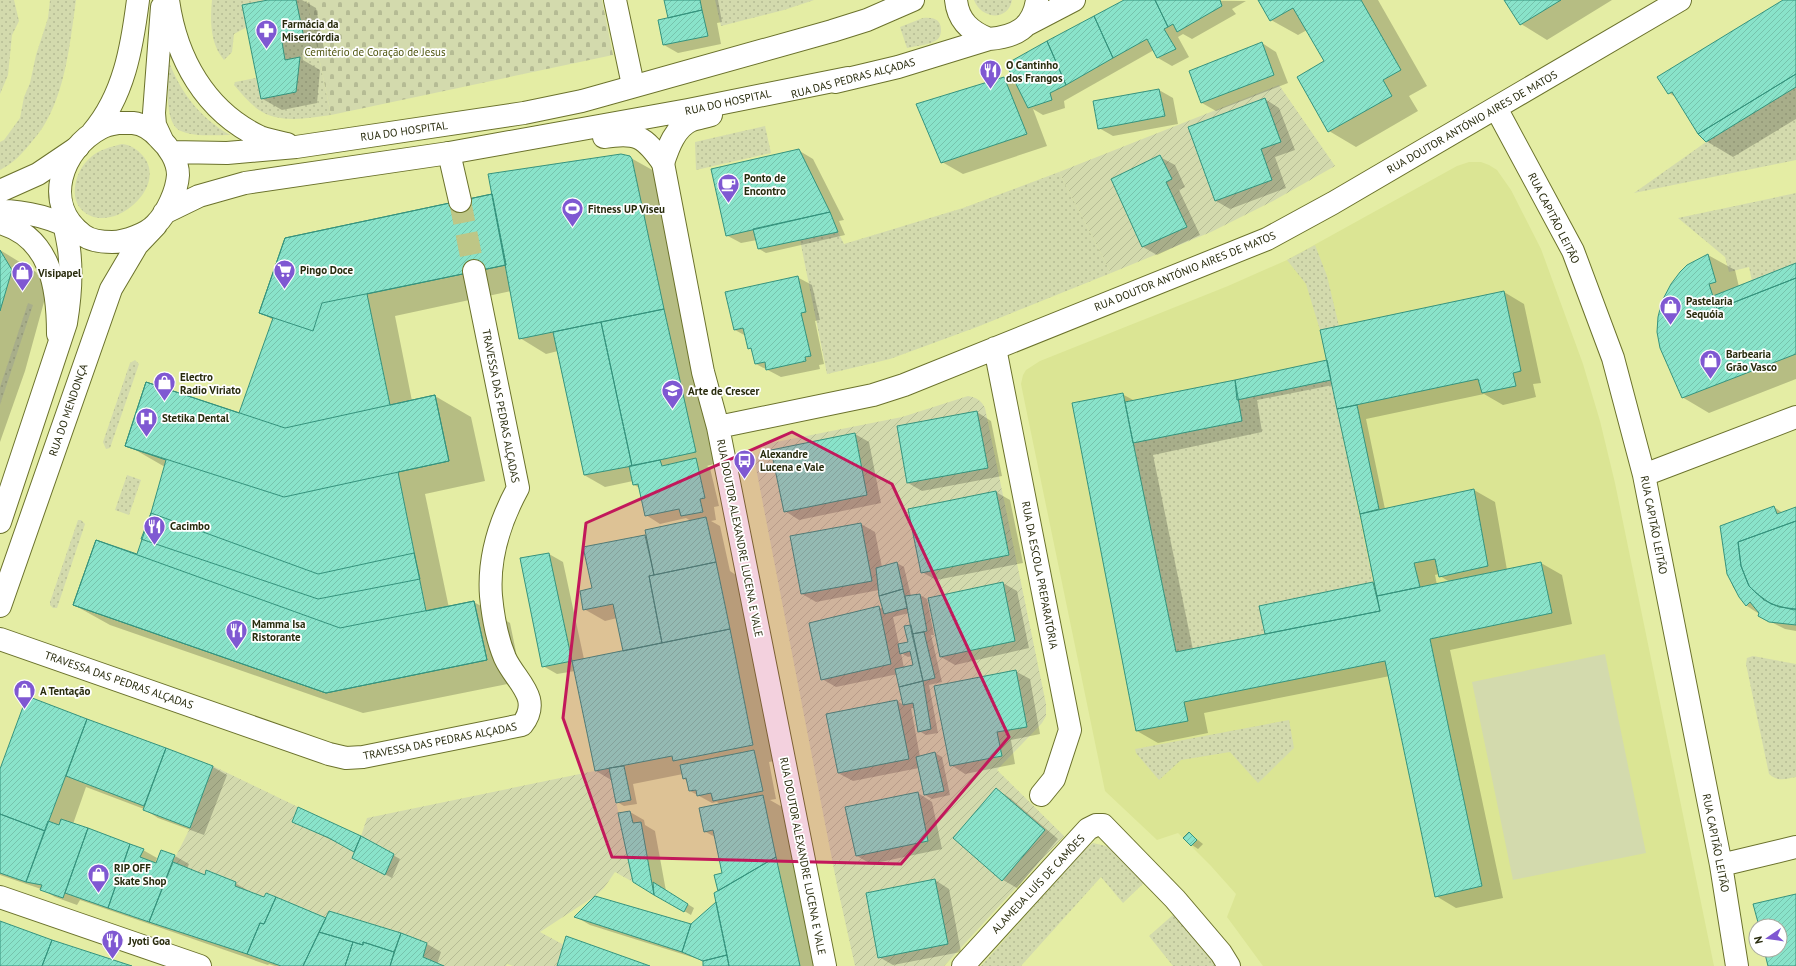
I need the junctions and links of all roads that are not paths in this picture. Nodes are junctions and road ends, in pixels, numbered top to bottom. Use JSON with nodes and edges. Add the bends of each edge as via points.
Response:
{"nodes":[{"id":1,"x":138,"y":0,"type":"edge"},
{"id":2,"x":163,"y":0,"type":"edge"},
{"id":3,"x":168,"y":0,"type":"edge"},
{"id":4,"x":615,"y":0,"type":"edge"},
{"id":5,"x":913,"y":0,"type":"edge"},
{"id":6,"x":956,"y":0,"type":"edge"},
{"id":7,"x":1036,"y":0,"type":"edge"},
{"id":8,"x":1074,"y":0,"type":"edge"},
{"id":9,"x":1680,"y":0,"type":"edge"},
{"id":10,"x":1028,"y":24,"type":"junction"},
{"id":11,"x":989,"y":39,"type":"junction"},
{"id":12,"x":848,"y":78,"type":"junction"},
{"id":13,"x":633,"y":85,"type":"junction"},
{"id":14,"x":1496,"y":108,"type":"junction"},
{"id":15,"x":84,"y":142,"type":"junction"},
{"id":16,"x":166,"y":146,"type":"junction"},
{"id":17,"x":296,"y":147,"type":"junction"},
{"id":18,"x":458,"y":151,"type":"junction"},
{"id":19,"x":663,"y":163,"type":"junction"},
{"id":20,"x":0,"y":191,"type":"edge"},
{"id":21,"x":460,"y":201,"type":"tunnel mouth"},
{"id":22,"x":0,"y":211,"type":"edge"},
{"id":23,"x":160,"y":219,"type":"junction"},
{"id":24,"x":0,"y":223,"type":"edge"},
{"id":25,"x":72,"y":228,"type":"junction"},
{"id":26,"x":474,"y":271,"type":"tunnel mouth"},
{"id":27,"x":995,"y":348,"type":"junction"},
{"id":28,"x":58,"y":349,"type":"junction"},
{"id":29,"x":1796,"y":417,"type":"edge"},
{"id":30,"x":718,"y":427,"type":"junction"},
{"id":31,"x":1644,"y":475,"type":"junction"},
{"id":32,"x":0,"y":522,"type":"edge"},
{"id":33,"x":0,"y":606,"type":"edge"},
{"id":34,"x":0,"y":639,"type":"edge"},
{"id":35,"x":1041,"y":795,"type":"dead end"},
{"id":36,"x":1796,"y":847,"type":"edge"},
{"id":37,"x":1721,"y":865,"type":"junction"},
{"id":38,"x":0,"y":897,"type":"edge"},
{"id":39,"x":200,"y":966,"type":"edge"},
{"id":40,"x":825,"y":966,"type":"edge"},
{"id":41,"x":963,"y":966,"type":"edge"},
{"id":42,"x":1229,"y":966,"type":"edge"},
{"id":43,"x":1737,"y":966,"type":"edge"}],
"edges":[{"from":1,"to":15,"type":"street","via":[[126,66],[117,94],[100,123]]},
{"from":2,"to":16,"type":"street","via":[[154,113],[155,125]]},
{"from":3,"to":17,"type":"street","via":[[180,52],[206,94],[223,113],[261,137]]},
{"from":4,"to":13,"type":"street"},
{"from":5,"to":13,"type":"street","via":[[846,26]]},
{"from":6,"to":11,"type":"street","via":[[959,15],[967,26]]},
{"from":7,"to":10,"type":"street","via":[[1034,13]]},
{"from":8,"to":10,"type":"street","name":"RUA DAS PEDRAS ALÇADAS"},
{"from":9,"to":14,"type":"street","name":"RUA DOUTOR ANTÓNIO AIRES DE MATOS"},
{"from":10,"to":11,"type":"street","name":"RUA DAS PEDRAS ALÇADAS","via":[[1005,38]]},
{"from":11,"to":12,"type":"street","name":"RUA DAS PEDRAS ALÇADAS","via":[[898,67]]},
{"from":12,"to":18,"type":"street","name":"RUA DO HOSPITAL","via":[[688,110]]},
{"from":12,"to":19,"type":"street","name":"RUA DAS PEDRAS ALÇADAS","via":[[692,120],[676,134]]},
{"from":13,"to":17,"type":"street","name":"RUA DO HOSPITAL","via":[[582,101],[524,113]]},
{"from":14,"to":27,"type":"street","name":"RUA DOUTOR ANTÓNIO AIRES DE MATOS","via":[[1267,239]]},
{"from":14,"to":31,"type":"street","name":"RUA CAPITÃO LEITÃO","via":[[1573,251],[1613,358]]},
{"from":15,"to":16,"type":"street","via":[[102,128],[118,123],[135,123],[155,133]]},
{"from":15,"to":20,"type":"street","via":[[38,174]]},
{"from":15,"to":25,"type":"street","via":[[67,162],[59,193]]},
{"from":16,"to":17,"type":"street","name":"RUA DO HOSPITAL","via":[[227,153]]},
{"from":16,"to":23,"type":"street","via":[[174,156],[178,174],[169,204]]},
{"from":18,"to":19,"type":"street","name":"RUA DO HOSPITAL","via":[[487,154],[632,134],[645,142]]},
{"from":18,"to":21,"type":"street"},
{"from":18,"to":23,"type":"street","name":"RUA DO HOSPITAL","via":[[245,183],[199,196]]},
{"from":19,"to":30,"type":"street","name":"RUA DOUTOR ALEXANDRE LUCENA E VALE","via":[[703,372]]},
{"from":22,"to":25,"type":"street","via":[[42,216]]},
{"from":23,"to":25,"type":"street","via":[[131,239],[117,242],[94,240]]},
{"from":23,"to":33,"type":"street","name":"RUA DO MENDONÇA","via":[[137,245],[111,289]]},
{"from":24,"to":28,"type":"street","via":[[12,226],[28,237],[45,257],[51,272],[58,309]]},
{"from":25,"to":28,"type":"street","via":[[69,249],[70,298]]},
{"from":26,"to":34,"type":"street","name":"TRAVESSA DAS PEDRAS ALÇADAS","via":[[518,488],[508,506],[494,546],[491,595],[496,630],[506,659],[526,690],[529,700],[531,710],[522,726],[363,757],[346,758]]},
{"from":27,"to":30,"type":"street","name":"RUA DOUTOR ANTÓNIO AIRES DE MATOS","via":[[936,374],[874,395]]},
{"from":27,"to":35,"type":"street","name":"RUA DA ESCOLA PREPARATÓRIA","via":[[1070,730],[1054,779]]},
{"from":28,"to":32,"type":"street"},
{"from":29,"to":31,"type":"street"},
{"from":30,"to":40,"type":"street","name":"RUA DOUTOR ALEXANDRE LUCENA E VALE"},
{"from":31,"to":37,"type":"street","name":"RUA CAPITÃO LEITÃO"},
{"from":36,"to":37,"type":"street"},
{"from":37,"to":43,"type":"street","name":"RUA CAPITÃO LEITÃO"},
{"from":38,"to":39,"type":"street"},
{"from":41,"to":42,"type":"street","name":"ALAMEDA LUÍS DE CAMÕES","via":[[1088,829],[1103,825],[1176,899]]}]}
